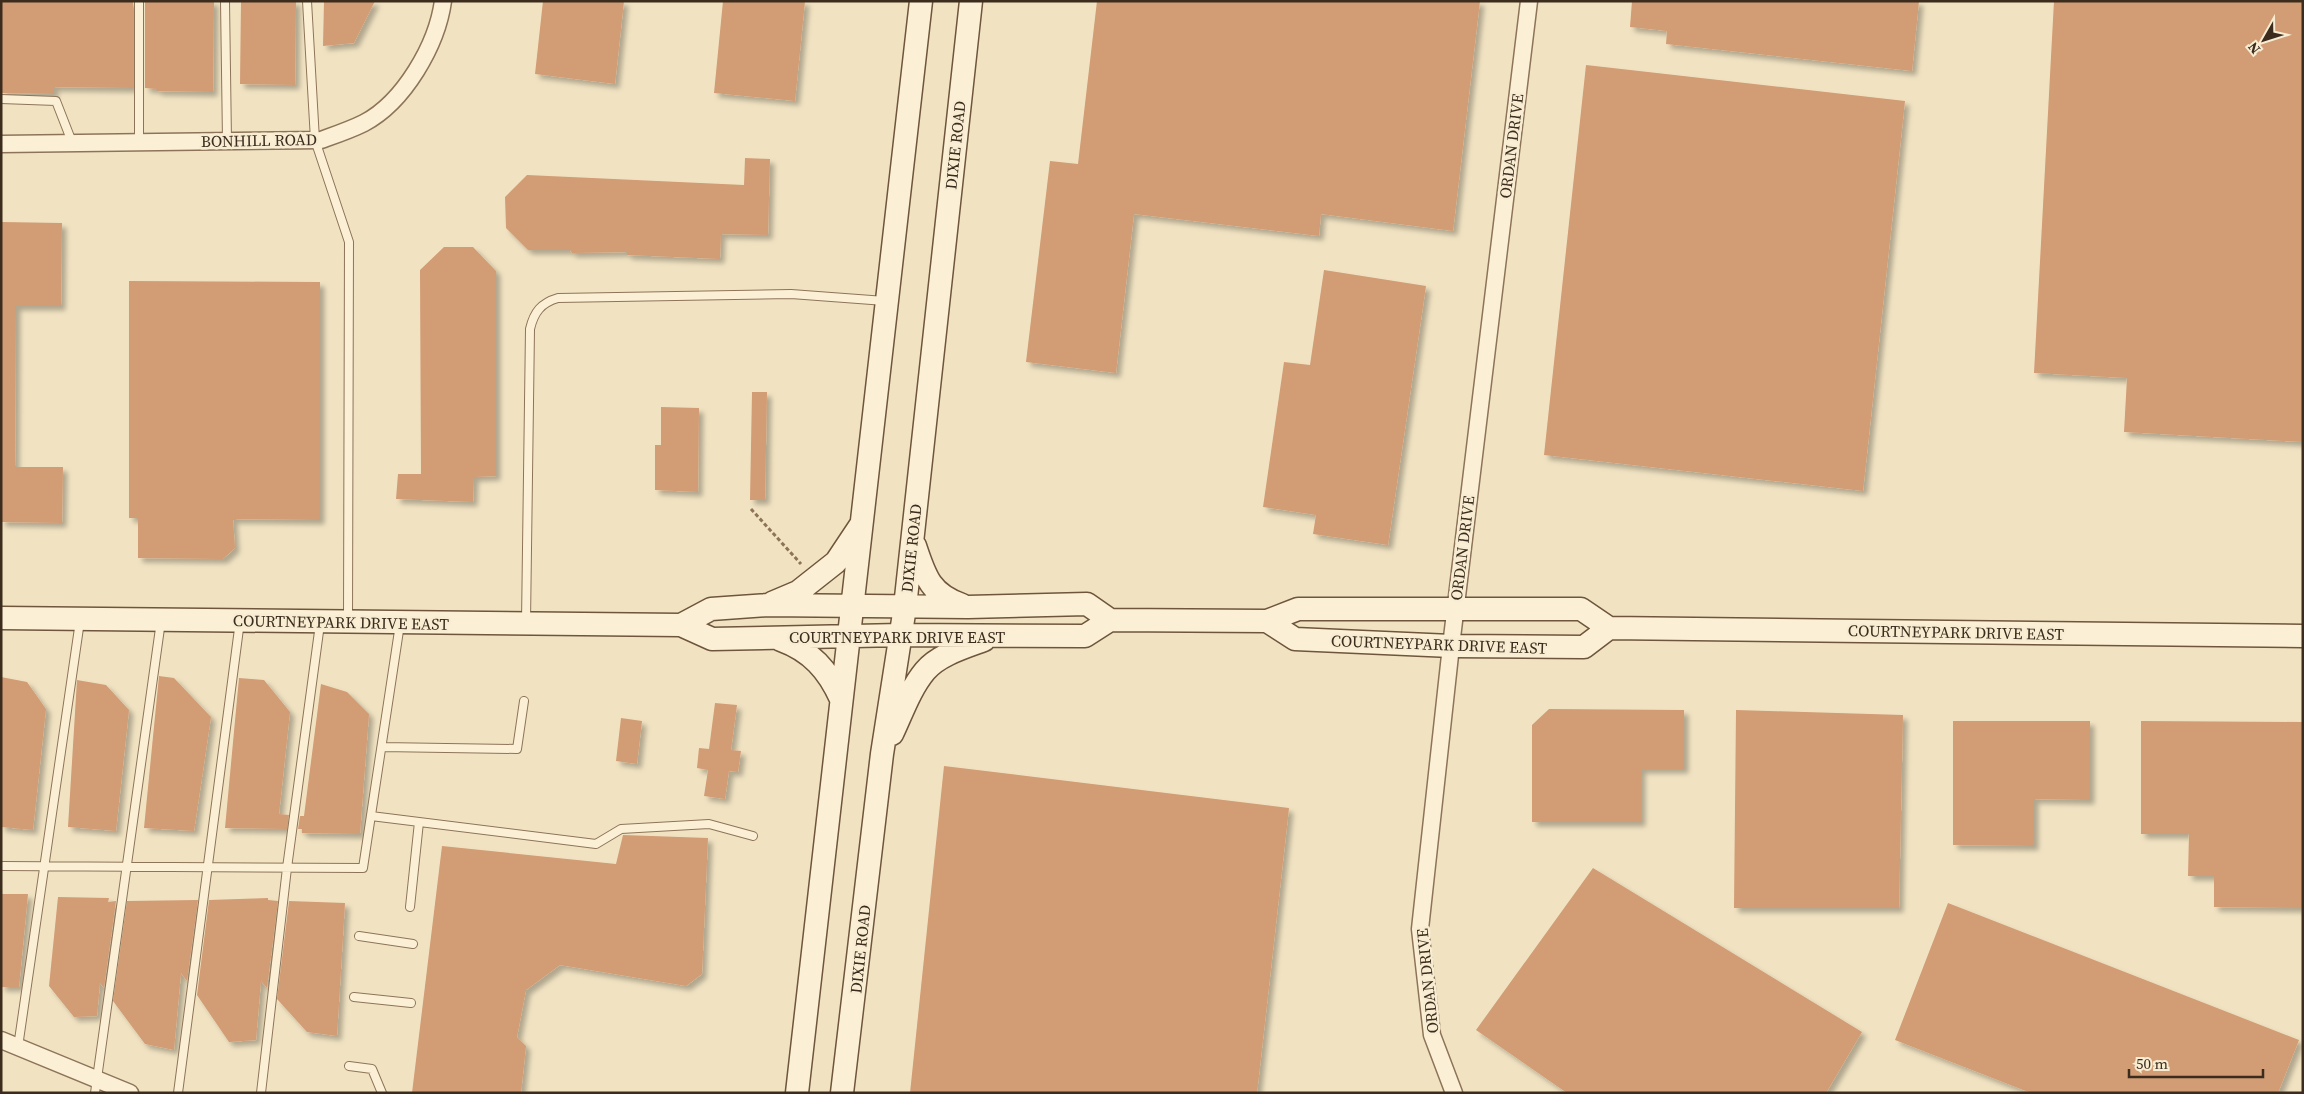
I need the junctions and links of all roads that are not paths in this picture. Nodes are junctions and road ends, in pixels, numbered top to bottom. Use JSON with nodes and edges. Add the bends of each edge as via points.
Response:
{"nodes":[{"id":1,"x":139,"y":1,"type":"edge"},
{"id":2,"x":225,"y":1,"type":"edge"},
{"id":3,"x":307,"y":1,"type":"edge"},
{"id":4,"x":443,"y":1,"type":"edge"},
{"id":5,"x":921,"y":1,"type":"edge"},
{"id":6,"x":972,"y":1,"type":"edge"},
{"id":7,"x":1529,"y":1,"type":"edge"},
{"id":8,"x":1,"y":99,"type":"edge"},
{"id":9,"x":315,"y":140,"type":"junction"},
{"id":10,"x":72,"y":142,"type":"junction"},
{"id":11,"x":226,"y":142,"type":"junction"},
{"id":12,"x":139,"y":143,"type":"junction"},
{"id":13,"x":1,"y":144,"type":"edge"},
{"id":14,"x":887,"y":301,"type":"junction"},
{"id":15,"x":861,"y":525,"type":"junction"},
{"id":16,"x":912,"y":535,"type":"junction"},
{"id":17,"x":767,"y":605,"type":"junction"},
{"id":18,"x":853,"y":606,"type":"junction"},
{"id":19,"x":905,"y":607,"type":"junction"},
{"id":20,"x":968,"y":607,"type":"junction"},
{"id":21,"x":1455,"y":609,"type":"junction"},
{"id":22,"x":1,"y":618,"type":"edge"},
{"id":23,"x":80,"y":619,"type":"junction"},
{"id":24,"x":161,"y":620,"type":"junction"},
{"id":25,"x":240,"y":620,"type":"junction"},
{"id":26,"x":1110,"y":620,"type":"junction"},
{"id":27,"x":321,"y":621,"type":"junction"},
{"id":28,"x":1267,"y":621,"type":"junction"},
{"id":29,"x":348,"y":622,"type":"junction"},
{"id":30,"x":401,"y":622,"type":"junction"},
{"id":31,"x":526,"y":624,"type":"junction"},
{"id":32,"x":681,"y":625,"type":"junction"},
{"id":33,"x":1610,"y":628,"type":"junction"},
{"id":34,"x":900,"y":635,"type":"junction"},
{"id":35,"x":996,"y":636,"type":"junction"},
{"id":36,"x":2303,"y":636,"type":"edge"},
{"id":37,"x":776,"y":638,"type":"junction"},
{"id":38,"x":849,"y":638,"type":"junction"},
{"id":39,"x":1450,"y":646,"type":"junction"},
{"id":40,"x":841,"y":699,"type":"junction"},
{"id":41,"x":524,"y":701,"type":"dead end"},
{"id":42,"x":382,"y":747,"type":"junction"},
{"id":43,"x":882,"y":754,"type":"junction"},
{"id":44,"x":371,"y":816,"type":"junction"},
{"id":45,"x":419,"y":822,"type":"junction"},
{"id":46,"x":753,"y":836,"type":"dead end"},
{"id":47,"x":1,"y":866,"type":"edge"},
{"id":48,"x":45,"y":867,"type":"junction"},
{"id":49,"x":127,"y":867,"type":"junction"},
{"id":50,"x":207,"y":868,"type":"junction"},
{"id":51,"x":287,"y":868,"type":"junction"},
{"id":52,"x":410,"y":907,"type":"dead end"},
{"id":53,"x":358,"y":936,"type":"dead end"},
{"id":54,"x":413,"y":944,"type":"dead end"},
{"id":55,"x":354,"y":997,"type":"dead end"},
{"id":56,"x":411,"y":1003,"type":"dead end"},
{"id":57,"x":1,"y":1040,"type":"edge"},
{"id":58,"x":18,"y":1047,"type":"junction"},
{"id":59,"x":349,"y":1066,"type":"dead end"},
{"id":60,"x":96,"y":1086,"type":"edge"},
{"id":61,"x":130,"y":1093,"type":"edge"},
{"id":62,"x":178,"y":1093,"type":"edge"},
{"id":63,"x":261,"y":1093,"type":"edge"},
{"id":64,"x":382,"y":1093,"type":"edge"},
{"id":65,"x":797,"y":1093,"type":"edge"},
{"id":66,"x":842,"y":1093,"type":"edge"},
{"id":67,"x":1454,"y":1093,"type":"edge"}],
"edges":[{"from":1,"to":12,"type":"lane"},
{"from":2,"to":11,"type":"lane"},
{"from":3,"to":9,"type":"lane"},
{"from":4,"to":9,"type":"street","name":"BONHILL ROAD","via":[[441,19],[420,66],[397,98],[365,122]]},
{"from":5,"to":14,"type":"main road"},
{"from":6,"to":16,"type":"main road","name":"DIXIE ROAD"},
{"from":7,"to":21,"type":"street","name":"ORDAN DRIVE"},
{"from":8,"to":10,"type":"lane","via":[[56,101]]},
{"from":9,"to":11,"type":"street","name":"BONHILL ROAD"},
{"from":9,"to":29,"type":"lane","via":[[349,242]]},
{"from":10,"to":12,"type":"street","name":"BONHILL ROAD"},
{"from":10,"to":13,"type":"street","name":"BONHILL ROAD"},
{"from":11,"to":12,"type":"street","name":"BONHILL ROAD"},
{"from":14,"to":15,"type":"main road"},
{"from":14,"to":31,"type":"lane","via":[[791,294],[558,298],[538,308],[530,329]]},
{"from":15,"to":17,"type":"main road","via":[[836,562],[798,592]]},
{"from":15,"to":18,"type":"main road"},
{"from":16,"to":19,"type":"main road","name":"DIXIE ROAD"},
{"from":16,"to":20,"type":"main road","via":[[923,572],[934,589]]},
{"from":17,"to":18,"type":"main road","name":"COURTNEYPARK DRIVE EAST"},
{"from":17,"to":32,"type":"main road","name":"COURTNEYPARK DRIVE EAST","via":[[711,609]]},
{"from":18,"to":19,"type":"main road","name":"COURTNEYPARK DRIVE EAST"},
{"from":18,"to":38,"type":"main road"},
{"from":19,"to":20,"type":"main road","name":"COURTNEYPARK DRIVE EAST"},
{"from":19,"to":34,"type":"main road","name":"DIXIE ROAD"},
{"from":20,"to":26,"type":"main road","name":"COURTNEYPARK DRIVE EAST","via":[[1087,604]]},
{"from":21,"to":28,"type":"main road","name":"COURTNEYPARK DRIVE EAST","via":[[1298,609]]},
{"from":21,"to":33,"type":"main road","name":"COURTNEYPARK DRIVE EAST","via":[[1581,609]]},
{"from":21,"to":39,"type":"street","name":"ORDAN DRIVE"},
{"from":22,"to":23,"type":"main road","name":"COURTNEYPARK DRIVE EAST"},
{"from":23,"to":24,"type":"main road","name":"COURTNEYPARK DRIVE EAST"},
{"from":23,"to":48,"type":"lane"},
{"from":24,"to":25,"type":"main road","name":"COURTNEYPARK DRIVE EAST"},
{"from":24,"to":49,"type":"lane"},
{"from":25,"to":27,"type":"main road","name":"COURTNEYPARK DRIVE EAST"},
{"from":25,"to":50,"type":"lane"},
{"from":26,"to":28,"type":"main road","name":"COURTNEYPARK DRIVE EAST"},
{"from":26,"to":35,"type":"main road","name":"COURTNEYPARK DRIVE EAST","via":[[1086,636]]},
{"from":27,"to":29,"type":"main road","name":"COURTNEYPARK DRIVE EAST"},
{"from":27,"to":51,"type":"lane"},
{"from":28,"to":39,"type":"main road","name":"COURTNEYPARK DRIVE EAST","via":[[1294,639]]},
{"from":29,"to":30,"type":"main road","name":"COURTNEYPARK DRIVE EAST"},
{"from":30,"to":31,"type":"main road","name":"COURTNEYPARK DRIVE EAST"},
{"from":30,"to":42,"type":"lane"},
{"from":31,"to":32,"type":"main road","name":"COURTNEYPARK DRIVE EAST"},
{"from":32,"to":37,"type":"main road","name":"COURTNEYPARK DRIVE EAST","via":[[712,639]]},
{"from":33,"to":36,"type":"main road","name":"COURTNEYPARK DRIVE EAST"},
{"from":33,"to":39,"type":"main road","name":"COURTNEYPARK DRIVE EAST","via":[[1584,647]]},
{"from":34,"to":35,"type":"main road","name":"COURTNEYPARK DRIVE EAST"},
{"from":34,"to":38,"type":"main road","name":"COURTNEYPARK DRIVE EAST"},
{"from":34,"to":43,"type":"main road","name":"DIXIE ROAD"},
{"from":35,"to":43,"type":"main road","via":[[954,651],[926,670]]},
{"from":37,"to":38,"type":"main road","name":"COURTNEYPARK DRIVE EAST"},
{"from":37,"to":40,"type":"main road","via":[[810,654],[834,682]]},
{"from":38,"to":40,"type":"main road"},
{"from":39,"to":67,"type":"street","name":"ORDAN DRIVE","via":[[1420,929],[1432,1035]]},
{"from":40,"to":65,"type":"main road"},
{"from":41,"to":42,"type":"lane","via":[[517,749]]},
{"from":42,"to":44,"type":"lane"},
{"from":43,"to":66,"type":"main road","name":"DIXIE ROAD"},
{"from":44,"to":45,"type":"lane"},
{"from":44,"to":51,"type":"lane","via":[[363,868]]},
{"from":45,"to":46,"type":"lane","via":[[596,844],[621,829],[709,824]]},
{"from":45,"to":52,"type":"lane"},
{"from":47,"to":48,"type":"lane"},
{"from":48,"to":49,"type":"lane"},
{"from":48,"to":58,"type":"lane"},
{"from":49,"to":50,"type":"lane"},
{"from":49,"to":60,"type":"lane"},
{"from":50,"to":51,"type":"lane"},
{"from":50,"to":62,"type":"lane"},
{"from":51,"to":63,"type":"lane"},
{"from":53,"to":54,"type":"lane"},
{"from":55,"to":56,"type":"lane"},
{"from":57,"to":58,"type":"street"},
{"from":58,"to":60,"type":"street"},
{"from":59,"to":64,"type":"lane","via":[[372,1069]]},
{"from":60,"to":61,"type":"street"}]}
